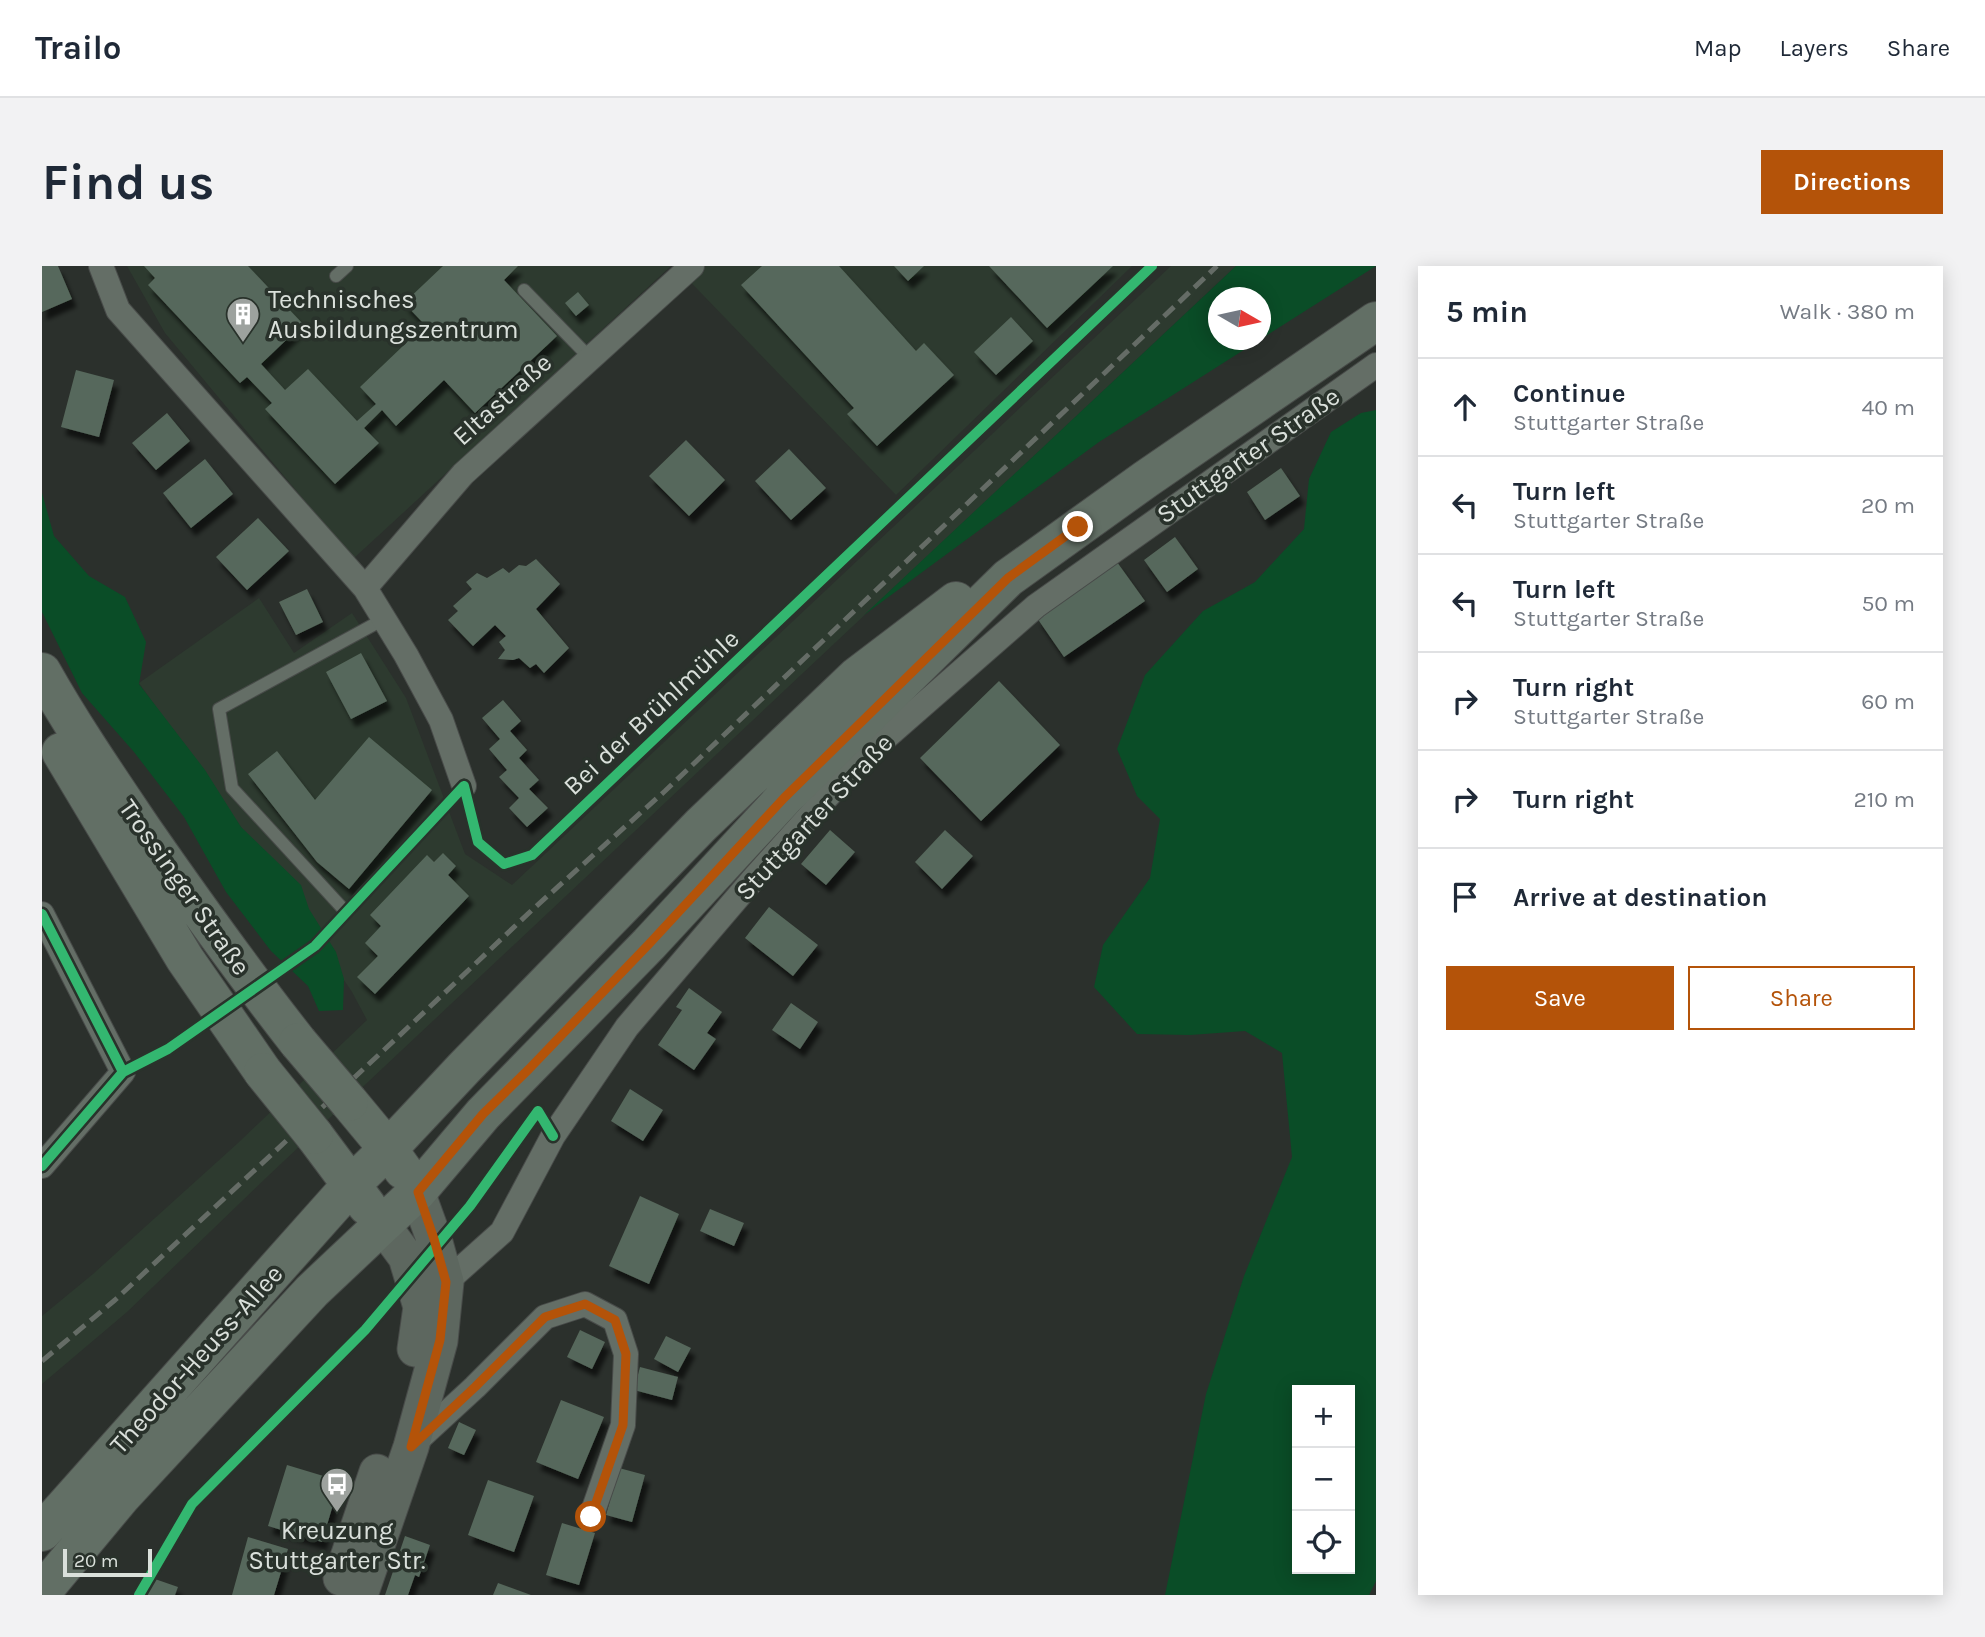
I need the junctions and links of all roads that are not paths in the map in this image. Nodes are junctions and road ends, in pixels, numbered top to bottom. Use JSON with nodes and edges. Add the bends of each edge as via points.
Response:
{"nodes":[{"id":1,"x":101,"y":266,"type":"edge"},
{"id":2,"x":347,"y":266,"type":"edge"},
{"id":3,"x":692,"y":266,"type":"edge"},
{"id":4,"x":336,"y":276,"type":"dead end"},
{"id":5,"x":523,"y":290,"type":"dead end"},
{"id":6,"x":1376,"y":321,"type":"edge"},
{"id":7,"x":590,"y":358,"type":"junction"},
{"id":8,"x":1376,"y":365,"type":"edge"},
{"id":9,"x":1008,"y":578,"type":"junction"},
{"id":10,"x":365,"y":589,"type":"junction"},
{"id":11,"x":384,"y":619,"type":"junction"},
{"id":12,"x":42,"y":672,"type":"edge"},
{"id":13,"x":42,"y":720,"type":"edge"},
{"id":14,"x":464,"y":786,"type":"joint"},
{"id":15,"x":346,"y":912,"type":"junction"},
{"id":16,"x":42,"y":914,"type":"edge"},
{"id":17,"x":315,"y":946,"type":"dead end"},
{"id":18,"x":168,"y":1049,"type":"dead end"},
{"id":19,"x":123,"y":1072,"type":"junction"},
{"id":20,"x":388,"y":1149,"type":"junction"},
{"id":21,"x":42,"y":1166,"type":"edge"},
{"id":22,"x":351,"y":1185,"type":"junction"},
{"id":23,"x":418,"y":1192,"type":"junction"},
{"id":24,"x":383,"y":1226,"type":"junction"},
{"id":25,"x":446,"y":1282,"type":"junction"},
{"id":26,"x":411,"y":1447,"type":"junction"},
{"id":27,"x":591,"y":1517,"type":"dead end"},
{"id":28,"x":42,"y":1532,"type":"edge"},
{"id":29,"x":42,"y":1592,"type":"edge"},
{"id":30,"x":336,"y":1595,"type":"edge"},
{"id":31,"x":360,"y":1595,"type":"edge"}],
"edges":[{"from":1,"to":10,"type":"street","via":[[118,310]]},
{"from":2,"to":4,"type":"lane"},
{"from":3,"to":7,"type":"street","name":"Eltastraße"},
{"from":5,"to":7,"type":"lane"},
{"from":6,"to":9,"type":"main road"},
{"from":7,"to":10,"type":"street","name":"Eltastraße","via":[[463,474]]},
{"from":8,"to":25,"type":"street","name":"Stuttgarter Straße","via":[[1036,606],[860,760],[627,1027],[553,1136],[502,1232]]},
{"from":9,"to":20,"type":"main road","name":"Theodor-Heuss-Allee","via":[[972,590],[856,677],[701,825]]},
{"from":9,"to":23,"type":"main road","name":"Theodor-Heuss-Allee","via":[[784,798],[483,1114]]},
{"from":10,"to":11,"type":"street"},
{"from":11,"to":14,"type":"street","via":[[441,720]]},
{"from":11,"to":15,"type":"lane","via":[[219,709],[232,788]]},
{"from":12,"to":20,"type":"main road","name":"Trossinger Straße","bridge":true,"via":[[73,727],[235,961]]},
{"from":13,"to":22,"type":"main road","name":"Trossinger Straße","bridge":true,"via":[[185,959],[263,1072]]},
{"from":14,"to":15,"type":"lane"},
{"from":15,"to":17,"type":"lane"},
{"from":16,"to":19,"type":"street"},
{"from":18,"to":19,"type":"lane"},
{"from":19,"to":21,"type":"street"},
{"from":20,"to":22,"type":"main road","name":"Theodor-Heuss-Allee"},
{"from":20,"to":23,"type":"main road","name":"Trossinger Straße"},
{"from":22,"to":24,"type":"main road","name":"Trossinger Straße"},
{"from":22,"to":28,"type":"main road","name":"Theodor-Heuss-Allee"},
{"from":23,"to":24,"type":"main road","name":"Theodor-Heuss-Allee"},
{"from":23,"to":25,"type":"main road"},
{"from":24,"to":29,"type":"main road","name":"Theodor-Heuss-Allee","via":[[312,1292],[121,1497]]},
{"from":24,"to":30,"type":"main road","via":[[406,1257],[421,1307],[412,1376]]},
{"from":25,"to":26,"type":"main road","via":[[440,1340]]},
{"from":26,"to":27,"type":"street","via":[[545,1317],[585,1304],[615,1320],[626,1354],[623,1425]]},
{"from":26,"to":31,"type":"main road"}]}
